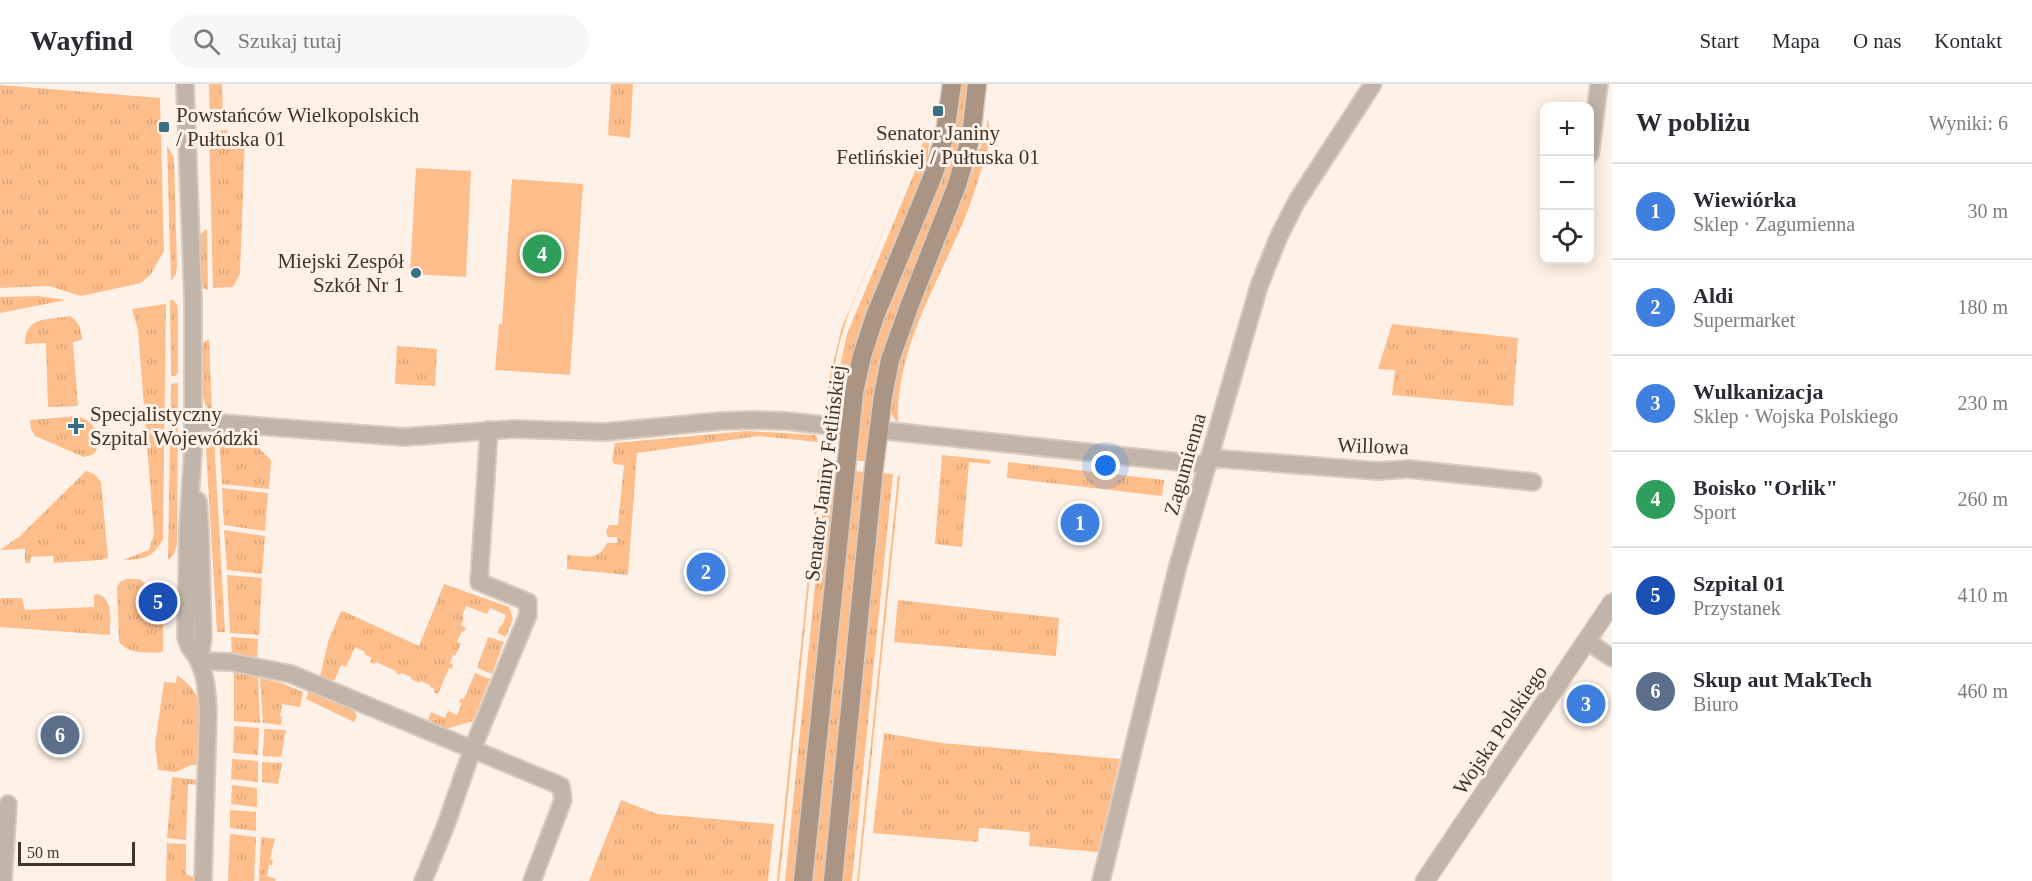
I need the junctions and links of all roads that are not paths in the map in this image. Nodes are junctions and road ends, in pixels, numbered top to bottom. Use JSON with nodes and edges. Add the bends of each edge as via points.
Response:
{"nodes":[{"id":1,"x":185,"y":84,"type":"edge"},
{"id":2,"x":952,"y":84,"type":"edge"},
{"id":3,"x":976,"y":84,"type":"edge"},
{"id":4,"x":1373,"y":84,"type":"edge"},
{"id":5,"x":1599,"y":84,"type":"edge"},
{"id":6,"x":1594,"y":123,"type":"edge"},
{"id":7,"x":192,"y":421,"type":"junction"},
{"id":8,"x":850,"y":428,"type":"junction"},
{"id":9,"x":489,"y":430,"type":"junction"},
{"id":10,"x":879,"y":430,"type":"junction"},
{"id":11,"x":1209,"y":462,"type":"junction"},
{"id":12,"x":1533,"y":482,"type":"dead end"},
{"id":13,"x":1612,"y":603,"type":"edge"},
{"id":14,"x":1587,"y":641,"type":"junction"},
{"id":15,"x":1612,"y":658,"type":"edge"},
{"id":16,"x":199,"y":662,"type":"junction"},
{"id":17,"x":472,"y":750,"type":"junction"},
{"id":18,"x":8,"y":804,"type":"dead end"},
{"id":19,"x":3,"y":881,"type":"edge"},
{"id":20,"x":203,"y":881,"type":"edge"},
{"id":21,"x":423,"y":881,"type":"edge"},
{"id":22,"x":532,"y":881,"type":"edge"},
{"id":23,"x":803,"y":881,"type":"edge"},
{"id":24,"x":833,"y":881,"type":"edge"},
{"id":25,"x":1101,"y":881,"type":"edge"},
{"id":26,"x":1425,"y":881,"type":"edge"}],
"edges":[{"from":1,"to":7,"type":"street","via":[[193,297]]},
{"from":2,"to":8,"type":"main road","name":"Senator Janiny Fetlińskiej","via":[[934,173],[865,344]]},
{"from":3,"to":10,"type":"main road","via":[[971,136],[957,185],[890,360]]},
{"from":4,"to":11,"type":"street","name":"Zagumienna","via":[[1297,201],[1279,236],[1259,286]]},
{"from":5,"to":6,"type":"street"},
{"from":7,"to":9,"type":"street","via":[[380,437],[428,437]]},
{"from":7,"to":16,"type":"street","via":[[201,529],[203,638]]},
{"from":8,"to":9,"type":"street","via":[[754,420],[605,432]]},
{"from":8,"to":23,"type":"main road","name":"Senator Janiny Fetlińskiej"},
{"from":9,"to":17,"type":"street","via":[[479,582],[528,602],[528,615]]},
{"from":10,"to":11,"type":"street","name":"Willowa"},
{"from":10,"to":24,"type":"main road"},
{"from":11,"to":12,"type":"street","name":"Willowa","via":[[1409,470]]},
{"from":11,"to":25,"type":"street","name":"Zagumienna","via":[[1177,569]]},
{"from":13,"to":14,"type":"street","name":"Wojska Polskiego"},
{"from":14,"to":15,"type":"street"},
{"from":14,"to":26,"type":"street","name":"Wojska Polskiego"},
{"from":16,"to":17,"type":"street","via":[[230,662],[291,674]]},
{"from":16,"to":20,"type":"street","via":[[208,713]]},
{"from":17,"to":21,"type":"street"},
{"from":17,"to":22,"type":"street","via":[[561,786],[563,800]]},
{"from":18,"to":19,"type":"street"}]}
